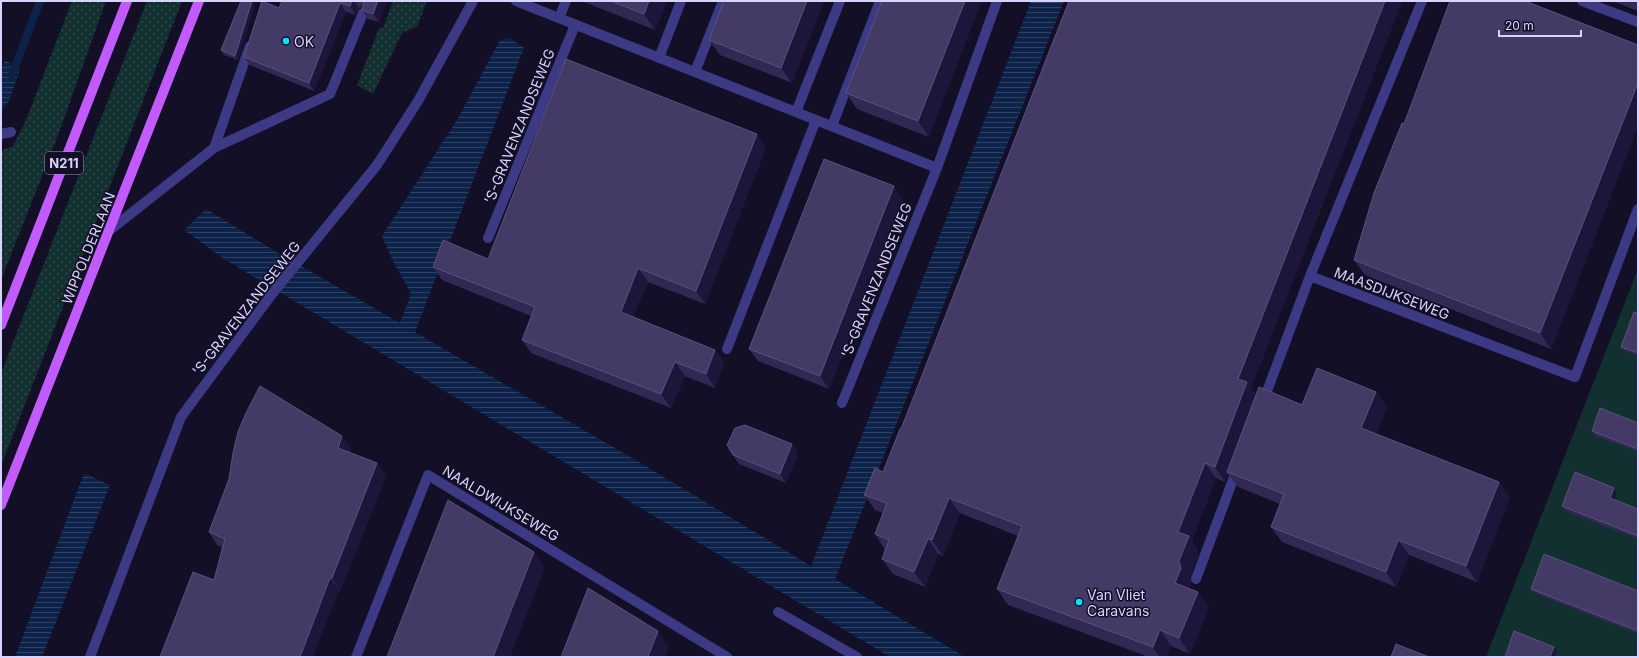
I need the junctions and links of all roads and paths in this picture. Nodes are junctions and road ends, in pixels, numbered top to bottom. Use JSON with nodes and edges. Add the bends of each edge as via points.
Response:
{"nodes":[{"id":1,"x":127,"y":1,"type":"edge"},
{"id":2,"x":198,"y":1,"type":"edge"},
{"id":3,"x":473,"y":1,"type":"edge"},
{"id":4,"x":516,"y":1,"type":"edge"},
{"id":5,"x":566,"y":1,"type":"edge"},
{"id":6,"x":681,"y":1,"type":"edge"},
{"id":7,"x":723,"y":1,"type":"edge"},
{"id":8,"x":840,"y":1,"type":"edge"},
{"id":9,"x":880,"y":1,"type":"edge"},
{"id":10,"x":997,"y":1,"type":"edge"},
{"id":11,"x":1422,"y":1,"type":"edge"},
{"id":12,"x":1582,"y":1,"type":"edge"},
{"id":13,"x":363,"y":13,"type":"edge"},
{"id":14,"x":559,"y":18,"type":"junction"},
{"id":15,"x":1638,"y":22,"type":"edge"},
{"id":16,"x":575,"y":25,"type":"junction"},
{"id":17,"x":252,"y":37,"type":"edge"},
{"id":18,"x":659,"y":58,"type":"junction"},
{"id":19,"x":695,"y":72,"type":"junction"},
{"id":20,"x":796,"y":112,"type":"junction"},
{"id":21,"x":816,"y":120,"type":"junction"},
{"id":22,"x":832,"y":126,"type":"junction"},
{"id":23,"x":214,"y":148,"type":"junction"},
{"id":24,"x":937,"y":168,"type":"junction"},
{"id":25,"x":1638,"y":209,"type":"edge"},
{"id":26,"x":110,"y":230,"type":"junction"},
{"id":27,"x":488,"y":238,"type":"dead end"},
{"id":28,"x":1310,"y":276,"type":"junction"},
{"id":29,"x":1,"y":325,"type":"edge"},
{"id":30,"x":727,"y":348,"type":"dead end"},
{"id":31,"x":842,"y":403,"type":"dead end"},
{"id":32,"x":1260,"y":408,"type":"edge"},
{"id":33,"x":1241,"y":459,"type":"edge"},
{"id":34,"x":1,"y":505,"type":"edge"},
{"id":35,"x":1196,"y":579,"type":"dead end"},
{"id":36,"x":778,"y":612,"type":"dead end"},
{"id":37,"x":90,"y":657,"type":"edge"},
{"id":38,"x":356,"y":657,"type":"edge"},
{"id":39,"x":727,"y":657,"type":"edge"},
{"id":40,"x":857,"y":657,"type":"edge"}],
"edges":[{"from":1,"to":29,"type":"main road","number":"N211"},
{"from":2,"to":26,"type":"main road","name":"WIPPOLDERLAAN"},
{"from":3,"to":37,"type":"street","name":"'S-GRAVENZANDSEWEG","via":[[418,101],[376,166],[272,294],[181,417]]},
{"from":4,"to":14,"type":"street"},
{"from":5,"to":14,"type":"street"},
{"from":6,"to":18,"type":"street"},
{"from":7,"to":19,"type":"street"},
{"from":8,"to":20,"type":"street"},
{"from":9,"to":22,"type":"street"},
{"from":10,"to":24,"type":"street","name":"'S-GRAVENZANDSEWEG"},
{"from":11,"to":28,"type":"street"},
{"from":12,"to":15,"type":"street"},
{"from":13,"to":23,"type":"street","via":[[330,94]]},
{"from":14,"to":16,"type":"street"},
{"from":16,"to":18,"type":"street"},
{"from":16,"to":27,"type":"street","name":"'S-GRAVENZANDSEWEG"},
{"from":17,"to":23,"type":"street"},
{"from":18,"to":19,"type":"street"},
{"from":19,"to":20,"type":"street"},
{"from":20,"to":21,"type":"street"},
{"from":21,"to":22,"type":"street"},
{"from":21,"to":30,"type":"street"},
{"from":22,"to":24,"type":"street"},
{"from":23,"to":26,"type":"street"},
{"from":24,"to":31,"type":"street","name":"'S-GRAVENZANDSEWEG"},
{"from":25,"to":28,"type":"street","name":"MAASDIJKSEWEG","via":[[1575,377]]},
{"from":26,"to":34,"type":"main road","name":"WIPPOLDERLAAN"},
{"from":28,"to":32,"type":"street"},
{"from":33,"to":35,"type":"street"},
{"from":36,"to":40,"type":"street"},
{"from":38,"to":39,"type":"street","name":"NAALDWIJKSEWEG","via":[[428,475]]}]}
